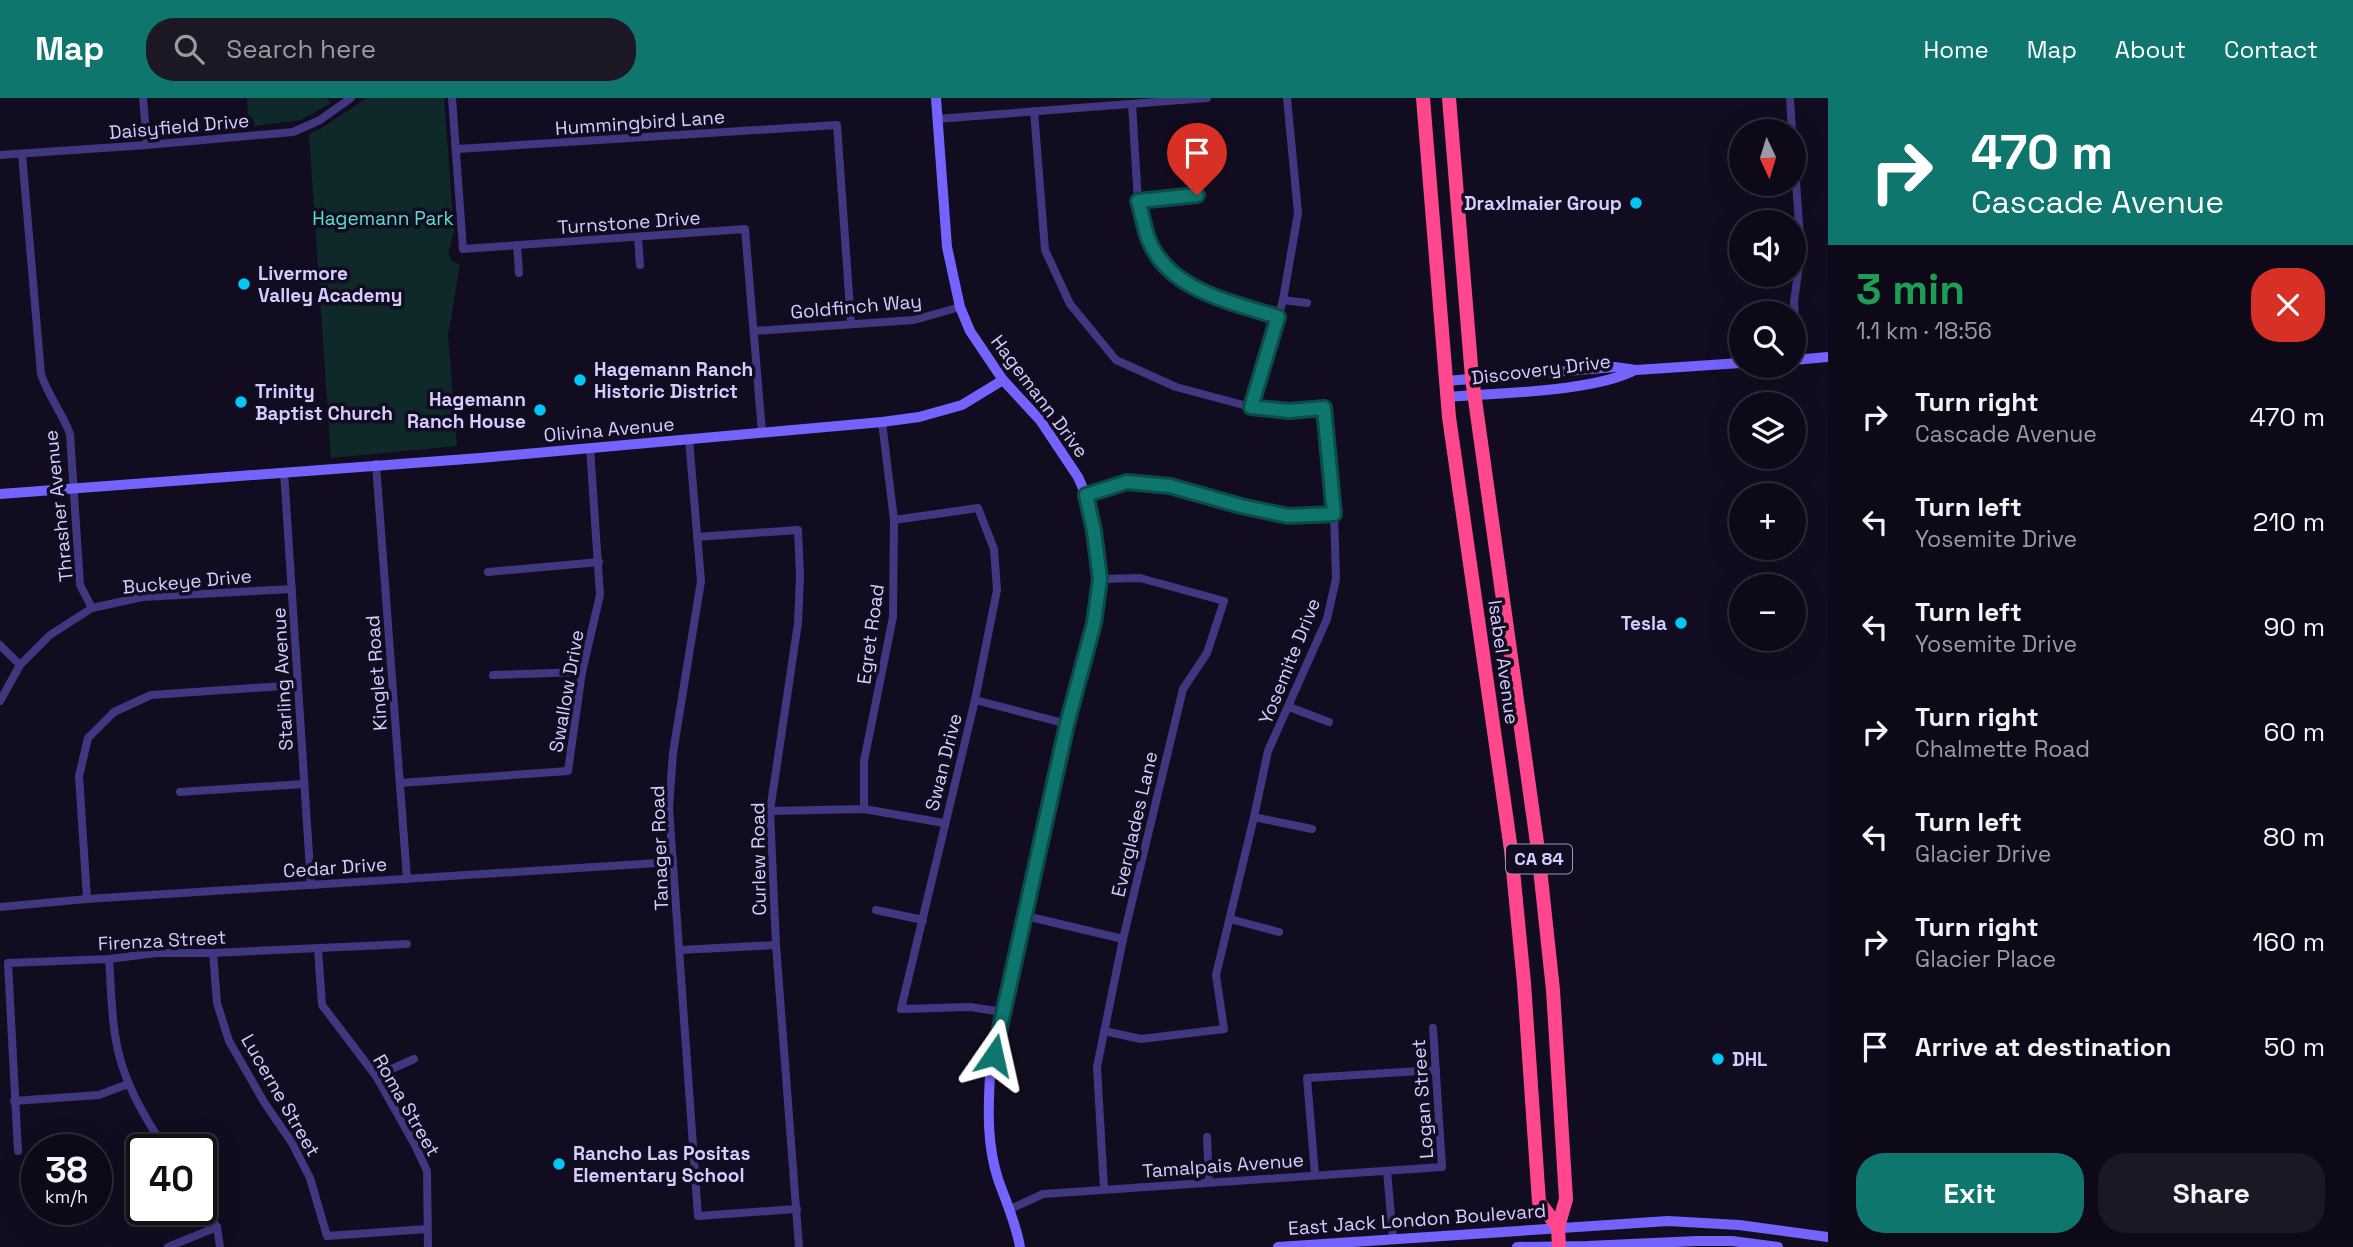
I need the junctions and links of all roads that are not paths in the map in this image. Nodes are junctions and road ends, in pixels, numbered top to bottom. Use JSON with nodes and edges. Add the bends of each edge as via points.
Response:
{"nodes":[{"id":1,"x":143,"y":98,"type":"edge"},
{"id":2,"x":351,"y":98,"type":"edge"},
{"id":3,"x":452,"y":98,"type":"edge"},
{"id":4,"x":936,"y":98,"type":"edge"},
{"id":5,"x":1207,"y":98,"type":"edge"},
{"id":6,"x":1287,"y":98,"type":"edge"},
{"id":7,"x":1423,"y":98,"type":"edge"},
{"id":8,"x":1450,"y":98,"type":"edge"},
{"id":9,"x":1790,"y":98,"type":"edge"},
{"id":10,"x":1132,"y":104,"type":"junction"},
{"id":11,"x":1034,"y":111,"type":"junction"},
{"id":12,"x":937,"y":119,"type":"junction"},
{"id":13,"x":1791,"y":119,"type":"edge"},
{"id":14,"x":147,"y":145,"type":"junction"},
{"id":15,"x":457,"y":149,"type":"junction"},
{"id":16,"x":22,"y":154,"type":"junction"},
{"id":17,"x":0,"y":155,"type":"edge"},
{"id":18,"x":1197,"y":195,"type":"dead end"},
{"id":19,"x":1797,"y":196,"type":"edge"},
{"id":20,"x":1138,"y":201,"type":"junction"},
{"id":21,"x":638,"y":238,"type":"junction"},
{"id":22,"x":517,"y":245,"type":"junction"},
{"id":23,"x":640,"y":265,"type":"dead end"},
{"id":24,"x":519,"y":273,"type":"dead end"},
{"id":25,"x":1283,"y":300,"type":"junction"},
{"id":26,"x":1794,"y":301,"type":"edge"},
{"id":27,"x":1307,"y":303,"type":"dead end"},
{"id":28,"x":960,"y":307,"type":"junction"},
{"id":29,"x":1278,"y":317,"type":"junction"},
{"id":30,"x":851,"y":323,"type":"junction"},
{"id":31,"x":754,"y":331,"type":"junction"},
{"id":32,"x":1828,"y":357,"type":"edge"},
{"id":33,"x":1806,"y":359,"type":"edge"},
{"id":34,"x":1729,"y":364,"type":"edge"},
{"id":35,"x":1636,"y":370,"type":"junction"},
{"id":36,"x":1472,"y":378,"type":"junction"},
{"id":37,"x":1003,"y":380,"type":"junction"},
{"id":38,"x":1446,"y":381,"type":"junction"},
{"id":39,"x":1476,"y":395,"type":"junction"},
{"id":40,"x":1448,"y":397,"type":"junction"},
{"id":41,"x":1251,"y":407,"type":"junction"},
{"id":42,"x":882,"y":422,"type":"junction"},
{"id":43,"x":762,"y":432,"type":"junction"},
{"id":44,"x":689,"y":439,"type":"junction"},
{"id":45,"x":590,"y":449,"type":"junction"},
{"id":46,"x":376,"y":464,"type":"junction"},
{"id":47,"x":284,"y":472,"type":"junction"},
{"id":48,"x":73,"y":490,"type":"junction"},
{"id":49,"x":0,"y":494,"type":"edge"},
{"id":50,"x":1086,"y":495,"type":"junction"},
{"id":51,"x":1334,"y":514,"type":"junction"},
{"id":52,"x":894,"y":520,"type":"junction"},
{"id":53,"x":697,"y":537,"type":"junction"},
{"id":54,"x":598,"y":562,"type":"junction"},
{"id":55,"x":488,"y":572,"type":"dead end"},
{"id":56,"x":1100,"y":579,"type":"junction"},
{"id":57,"x":292,"y":589,"type":"junction"},
{"id":58,"x":92,"y":608,"type":"junction"},
{"id":59,"x":0,"y":645,"type":"edge"},
{"id":60,"x":20,"y":665,"type":"junction"},
{"id":61,"x":582,"y":672,"type":"junction"},
{"id":62,"x":493,"y":675,"type":"dead end"},
{"id":63,"x":297,"y":685,"type":"junction"},
{"id":64,"x":975,"y":700,"type":"junction"},
{"id":65,"x":0,"y":701,"type":"edge"},
{"id":66,"x":1289,"y":707,"type":"junction"},
{"id":67,"x":1329,"y":722,"type":"dead end"},
{"id":68,"x":1067,"y":724,"type":"junction"},
{"id":69,"x":400,"y":783,"type":"junction"},
{"id":70,"x":304,"y":784,"type":"junction"},
{"id":71,"x":180,"y":792,"type":"dead end"},
{"id":72,"x":864,"y":809,"type":"junction"},
{"id":73,"x":770,"y":811,"type":"junction"},
{"id":74,"x":1254,"y":817,"type":"junction"},
{"id":75,"x":944,"y":824,"type":"junction"},
{"id":76,"x":1312,"y":829,"type":"dead end"},
{"id":77,"x":673,"y":862,"type":"junction"},
{"id":78,"x":407,"y":879,"type":"junction"},
{"id":79,"x":311,"y":885,"type":"junction"},
{"id":80,"x":87,"y":899,"type":"junction"},
{"id":81,"x":0,"y":907,"type":"edge"},
{"id":82,"x":876,"y":910,"type":"dead end"},
{"id":83,"x":1026,"y":916,"type":"junction"},
{"id":84,"x":1230,"y":919,"type":"junction"},
{"id":85,"x":923,"y":920,"type":"junction"},
{"id":86,"x":1279,"y":932,"type":"dead end"},
{"id":87,"x":1123,"y":939,"type":"junction"},
{"id":88,"x":407,"y":944,"type":"dead end"},
{"id":89,"x":776,"y":944,"type":"junction"},
{"id":90,"x":318,"y":949,"type":"junction"},
{"id":91,"x":680,"y":950,"type":"junction"},
{"id":92,"x":213,"y":953,"type":"junction"},
{"id":93,"x":109,"y":959,"type":"junction"},
{"id":94,"x":1003,"y":1012,"type":"junction"},
{"id":95,"x":1433,"y":1028,"type":"dead end"},
{"id":96,"x":1104,"y":1031,"type":"junction"},
{"id":97,"x":414,"y":1059,"type":"dead end"},
{"id":98,"x":1436,"y":1070,"type":"junction"},
{"id":99,"x":376,"y":1076,"type":"junction"},
{"id":100,"x":128,"y":1084,"type":"junction"},
{"id":101,"x":14,"y":1101,"type":"junction"},
{"id":102,"x":157,"y":1134,"type":"edge"},
{"id":103,"x":1207,"y":1137,"type":"dead end"},
{"id":104,"x":19,"y":1151,"type":"dead end"},
{"id":105,"x":1442,"y":1167,"type":"joint"},
{"id":106,"x":1387,"y":1171,"type":"junction"},
{"id":107,"x":1315,"y":1175,"type":"junction"},
{"id":108,"x":1209,"y":1182,"type":"junction"},
{"id":109,"x":1104,"y":1189,"type":"junction"},
{"id":110,"x":797,"y":1209,"type":"junction"},
{"id":111,"x":1010,"y":1209,"type":"junction"},
{"id":112,"x":216,"y":1227,"type":"joint"},
{"id":113,"x":1558,"y":1227,"type":"junction"},
{"id":114,"x":427,"y":1229,"type":"junction"},
{"id":115,"x":1828,"y":1237,"type":"edge"},
{"id":116,"x":1393,"y":1238,"type":"junction"},
{"id":117,"x":168,"y":1247,"type":"edge"},
{"id":118,"x":220,"y":1247,"type":"edge"},
{"id":119,"x":428,"y":1247,"type":"edge"},
{"id":120,"x":799,"y":1247,"type":"edge"},
{"id":121,"x":1020,"y":1247,"type":"edge"},
{"id":122,"x":1278,"y":1247,"type":"edge"},
{"id":123,"x":1517,"y":1247,"type":"edge"},
{"id":124,"x":1559,"y":1247,"type":"edge"},
{"id":125,"x":1778,"y":1247,"type":"edge"}],
"edges":[{"from":1,"to":14,"type":"street"},
{"from":2,"to":14,"type":"street","name":"Daisyfield Drive","via":[[293,132]]},
{"from":3,"to":15,"type":"street","name":"Turnstone Drive"},
{"from":4,"to":12,"type":"street","name":"Hagemann Drive"},
{"from":5,"to":10,"type":"street"},
{"from":6,"to":25,"type":"street","via":[[1298,213]]},
{"from":7,"to":38,"type":"highway","name":"Isabel Avenue","number":"CA 84"},
{"from":8,"to":36,"type":"highway","name":"Isabel Avenue"},
{"from":9,"to":13,"type":"street"},
{"from":10,"to":11,"type":"street"},
{"from":10,"to":20,"type":"street"},
{"from":11,"to":12,"type":"street"},
{"from":11,"to":41,"type":"street","name":"Yosemite Drive","via":[[1045,250],[1070,304],[1116,360],[1176,387]]},
{"from":12,"to":28,"type":"street","name":"Hagemann Drive","via":[[947,247]]},
{"from":14,"to":16,"type":"street","name":"Daisyfield Drive"},
{"from":15,"to":22,"type":"street","name":"Turnstone Drive","via":[[463,248]]},
{"from":15,"to":30,"type":"street","name":"Hummingbird Lane","via":[[837,125]]},
{"from":16,"to":17,"type":"street","name":"Daisyfield Drive"},
{"from":16,"to":48,"type":"street","name":"Thrasher Avenue","via":[[41,374],[70,434]]},
{"from":18,"to":20,"type":"street"},
{"from":19,"to":26,"type":"street","via":[[1801,250]]},
{"from":20,"to":29,"type":"street","via":[[1149,240],[1171,274],[1213,296]]},
{"from":21,"to":22,"type":"street","name":"Turnstone Drive"},
{"from":21,"to":23,"type":"street"},
{"from":21,"to":31,"type":"street","name":"Turnstone Drive","via":[[745,229]]},
{"from":22,"to":24,"type":"street"},
{"from":25,"to":27,"type":"street"},
{"from":25,"to":29,"type":"street"},
{"from":28,"to":30,"type":"street","name":"Goldfinch Way","via":[[914,320]]},
{"from":28,"to":37,"type":"street","name":"Hagemann Drive","via":[[970,331]]},
{"from":29,"to":41,"type":"street"},
{"from":30,"to":31,"type":"street","name":"Goldfinch Way"},
{"from":31,"to":43,"type":"street","name":"Turnstone Drive"},
{"from":32,"to":33,"type":"street"},
{"from":34,"to":35,"type":"street","name":"Discovery Drive"},
{"from":35,"to":36,"type":"street","name":"Discovery Drive","via":[[1615,367]]},
{"from":35,"to":39,"type":"street","name":"Discovery Drive","via":[[1620,378],[1569,387]]},
{"from":36,"to":38,"type":"street","name":"Discovery Drive"},
{"from":36,"to":39,"type":"highway","name":"Isabel Avenue","number":"CA 84"},
{"from":37,"to":42,"type":"street","name":"Olivina Avenue","via":[[962,405]]},
{"from":37,"to":50,"type":"street","name":"Hagemann Drive","via":[[1040,420]]},
{"from":38,"to":40,"type":"highway","name":"Isabel Avenue","number":"CA 84"},
{"from":39,"to":40,"type":"street","name":"Discovery Drive"},
{"from":39,"to":113,"type":"highway","name":"Isabel Avenue","number":"CA 84","via":[[1553,990],[1566,1199]]},
{"from":40,"to":113,"type":"highway","name":"Isabel Avenue","number":"CA 84","via":[[1511,849],[1539,1202]]},
{"from":41,"to":51,"type":"street","name":"Yosemite Drive","via":[[1324,408]]},
{"from":42,"to":43,"type":"street","name":"Olivina Avenue"},
{"from":42,"to":52,"type":"street","name":"Egret Road"},
{"from":43,"to":44,"type":"street","name":"Olivina Avenue"},
{"from":44,"to":45,"type":"street","name":"Olivina Avenue"},
{"from":44,"to":53,"type":"street","name":"Tanager Road"},
{"from":45,"to":46,"type":"street","name":"Olivina Avenue"},
{"from":45,"to":54,"type":"street","name":"Swallow Drive"},
{"from":46,"to":47,"type":"street","name":"Olivina Avenue"},
{"from":46,"to":69,"type":"street","name":"Kinglet Road"},
{"from":47,"to":48,"type":"street","name":"Olivina Avenue"},
{"from":47,"to":57,"type":"street","name":"Starling Avenue"},
{"from":48,"to":49,"type":"street","name":"Olivina Avenue"},
{"from":48,"to":58,"type":"street","name":"Thrasher Avenue","via":[[80,585]]},
{"from":50,"to":51,"type":"street","via":[[1127,482],[1170,486],[1288,516]]},
{"from":50,"to":56,"type":"street","name":"Hagemann Drive"},
{"from":51,"to":66,"type":"street","name":"Yosemite Drive","via":[[1334,590],[1327,619]]},
{"from":52,"to":64,"type":"street","name":"Swan Drive","via":[[978,508],[994,548],[997,590]]},
{"from":52,"to":72,"type":"street","name":"Egret Road","via":[[893,617],[864,761]]},
{"from":53,"to":73,"type":"street","name":"Curlew Road","via":[[798,530],[798,622]]},
{"from":53,"to":77,"type":"street","name":"Tanager Road","via":[[701,581],[673,754],[669,808]]},
{"from":54,"to":55,"type":"street"},
{"from":54,"to":61,"type":"street","name":"Swallow Drive","via":[[600,595]]},
{"from":56,"to":68,"type":"street","name":"Hagemann Drive","via":[[1094,623]]},
{"from":56,"to":87,"type":"street","name":"Everglades Lane","via":[[1140,578],[1224,601],[1207,653],[1183,689]]},
{"from":57,"to":58,"type":"street","name":"Buckeye Drive","via":[[142,597]]},
{"from":57,"to":63,"type":"street","name":"Starling Avenue"},
{"from":58,"to":60,"type":"street","name":"Buckeye Drive","via":[[50,635]]},
{"from":59,"to":60,"type":"street"},
{"from":60,"to":65,"type":"street","name":"Buckeye Drive"},
{"from":61,"to":62,"type":"street"},
{"from":61,"to":69,"type":"street","name":"Swallow Drive","via":[[568,771]]},
{"from":63,"to":70,"type":"street","name":"Starling Avenue"},
{"from":63,"to":80,"type":"street","via":[[150,695],[105,720],[88,738],[79,776]]},
{"from":64,"to":68,"type":"street"},
{"from":64,"to":75,"type":"street","name":"Swan Drive"},
{"from":66,"to":67,"type":"street"},
{"from":66,"to":74,"type":"street","name":"Yosemite Drive","via":[[1268,751]]},
{"from":68,"to":83,"type":"street","name":"Hagemann Drive"},
{"from":69,"to":78,"type":"street","name":"Kinglet Road"},
{"from":70,"to":71,"type":"street"},
{"from":70,"to":79,"type":"street","name":"Starling Avenue"},
{"from":72,"to":73,"type":"street"},
{"from":72,"to":75,"type":"street"},
{"from":73,"to":89,"type":"street","name":"Curlew Road"},
{"from":74,"to":76,"type":"street"},
{"from":74,"to":84,"type":"street","name":"Yosemite Drive"},
{"from":75,"to":85,"type":"street","name":"Swan Drive"},
{"from":77,"to":78,"type":"street","name":"Cedar Drive"},
{"from":77,"to":91,"type":"street","name":"Tanager Road"},
{"from":78,"to":79,"type":"street","name":"Cedar Drive"},
{"from":79,"to":80,"type":"street","name":"Cedar Drive"},
{"from":80,"to":81,"type":"street","name":"Cedar Drive"},
{"from":82,"to":85,"type":"street"},
{"from":83,"to":87,"type":"street"},
{"from":83,"to":94,"type":"street","name":"Hagemann Drive"},
{"from":84,"to":86,"type":"street"},
{"from":84,"to":96,"type":"street","name":"Yosemite Drive","via":[[1216,975],[1224,1029],[1141,1038]]},
{"from":85,"to":94,"type":"street","name":"Swan Drive","via":[[901,1009],[970,1007]]},
{"from":87,"to":96,"type":"street","name":"Everglades Lane"},
{"from":88,"to":90,"type":"street","name":"Firenza Street"},
{"from":89,"to":91,"type":"street"},
{"from":89,"to":110,"type":"street","name":"Curlew Road"},
{"from":90,"to":92,"type":"street","name":"Firenza Street"},
{"from":90,"to":99,"type":"street","name":"Roma Street","via":[[322,1005]]},
{"from":91,"to":110,"type":"street","name":"Tanager Road","via":[[698,1216]]},
{"from":92,"to":93,"type":"street","name":"Firenza Street"},
{"from":92,"to":114,"type":"street","name":"Lucerne Street","via":[[217,1003],[229,1041],[310,1178],[327,1236]]},
{"from":93,"to":100,"type":"street","via":[[115,1035]]},
{"from":93,"to":101,"type":"street","name":"Firenza Street","via":[[8,963]]},
{"from":94,"to":111,"type":"street","name":"Hagemann Drive","via":[[987,1114],[992,1154]]},
{"from":95,"to":98,"type":"street","name":"Logan Street"},
{"from":96,"to":109,"type":"street","name":"Everglades Lane","via":[[1097,1067]]},
{"from":97,"to":99,"type":"street"},
{"from":98,"to":105,"type":"street","name":"Logan Street"},
{"from":98,"to":107,"type":"street","via":[[1307,1078]]},
{"from":99,"to":114,"type":"street","name":"Roma Street","via":[[426,1171]]},
{"from":100,"to":101,"type":"street","via":[[99,1095]]},
{"from":100,"to":102,"type":"street"},
{"from":101,"to":104,"type":"street"},
{"from":103,"to":108,"type":"street"},
{"from":105,"to":106,"type":"street","name":"Tamalpais Avenue"},
{"from":106,"to":107,"type":"street","name":"Tamalpais Avenue"},
{"from":106,"to":116,"type":"street"},
{"from":107,"to":108,"type":"street","name":"Tamalpais Avenue"},
{"from":108,"to":109,"type":"street","name":"Tamalpais Avenue"},
{"from":109,"to":111,"type":"street","name":"Tamalpais Avenue","via":[[1043,1194]]},
{"from":110,"to":120,"type":"street","name":"Curlew Road"},
{"from":111,"to":121,"type":"street","name":"Hagemann Drive"},
{"from":112,"to":117,"type":"street"},
{"from":112,"to":118,"type":"street"},
{"from":113,"to":115,"type":"street","name":"East Jack London Boulevard","via":[[1702,1222]]},
{"from":113,"to":116,"type":"street","name":"East Jack London Boulevard"},
{"from":113,"to":124,"type":"highway","name":"Isabel Avenue","number":"CA 84"},
{"from":114,"to":119,"type":"street","name":"Roma Street"},
{"from":116,"to":122,"type":"street","name":"East Jack London Boulevard"},
{"from":123,"to":124,"type":"street","name":"East Jack London Boulevard"},
{"from":124,"to":125,"type":"street","name":"East Jack London Boulevard","via":[[1697,1241]]}]}
